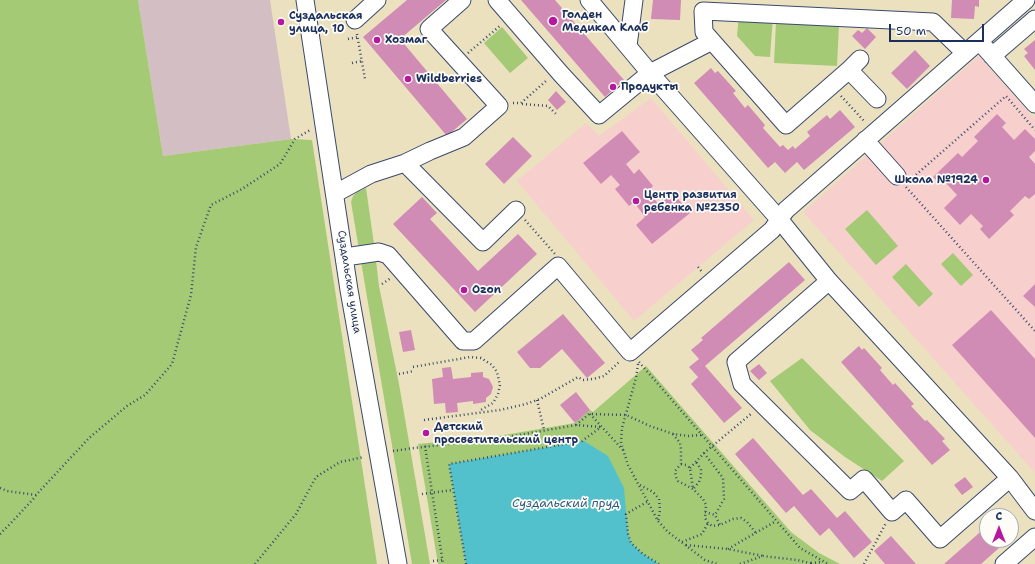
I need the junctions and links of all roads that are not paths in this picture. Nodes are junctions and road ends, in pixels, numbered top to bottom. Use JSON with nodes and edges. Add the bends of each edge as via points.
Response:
{"nodes":[{"id":1,"x":305,"y":0,"type":"edge"},
{"id":2,"x":377,"y":0,"type":"edge"},
{"id":3,"x":462,"y":0,"type":"edge"},
{"id":4,"x":497,"y":0,"type":"edge"},
{"id":5,"x":589,"y":0,"type":"edge"},
{"id":6,"x":634,"y":0,"type":"edge"},
{"id":7,"x":1026,"y":0,"type":"edge"},
{"id":8,"x":1035,"y":19,"type":"edge"},
{"id":9,"x":355,"y":20,"type":"road end"},
{"id":10,"x":712,"y":41,"type":"junction"},
{"id":11,"x":979,"y":41,"type":"junction"},
{"id":12,"x":628,"y":46,"type":"junction"},
{"id":13,"x":965,"y":53,"type":"junction"},
{"id":14,"x":992,"y":56,"type":"junction"},
{"id":15,"x":650,"y":72,"type":"junction"},
{"id":16,"x":877,"y":99,"type":"dead end"},
{"id":17,"x":1035,"y":104,"type":"edge"},
{"id":18,"x":870,"y":136,"type":"junction"},
{"id":19,"x":405,"y":163,"type":"junction"},
{"id":20,"x":897,"y":176,"type":"dead end"},
{"id":21,"x":336,"y":193,"type":"junction"},
{"id":22,"x":516,"y":210,"type":"dead end"},
{"id":23,"x":779,"y":220,"type":"junction"},
{"id":24,"x":345,"y":257,"type":"junction"},
{"id":25,"x":829,"y":281,"type":"junction"},
{"id":26,"x":1010,"y":478,"type":"junction"},
{"id":27,"x":1035,"y":511,"type":"edge"},
{"id":28,"x":1035,"y":537,"type":"edge"},
{"id":29,"x":398,"y":564,"type":"edge"},
{"id":30,"x":1004,"y":564,"type":"edge"}],
"edges":[{"from":1,"to":21,"type":"street","name":"Суздальская улица"},
{"from":2,"to":9,"type":"street"},
{"from":3,"to":19,"type":"street","via":[[429,28],[499,106],[464,137]]},
{"from":4,"to":15,"type":"street","via":[[599,115]]},
{"from":5,"to":12,"type":"street"},
{"from":6,"to":12,"type":"street"},
{"from":7,"to":11,"type":"street"},
{"from":8,"to":14,"type":"street"},
{"from":10,"to":13,"type":"street","via":[[704,32],[703,11],[933,22]]},
{"from":10,"to":15,"type":"street"},
{"from":10,"to":16,"type":"street","via":[[786,126],[854,64]]},
{"from":11,"to":13,"type":"street"},
{"from":11,"to":14,"type":"street"},
{"from":12,"to":15,"type":"street"},
{"from":13,"to":18,"type":"street"},
{"from":14,"to":17,"type":"street"},
{"from":15,"to":23,"type":"street"},
{"from":18,"to":20,"type":"street"},
{"from":18,"to":23,"type":"street","via":[[786,210]]},
{"from":19,"to":21,"type":"street","via":[[371,174]]},
{"from":19,"to":22,"type":"street","via":[[483,242]]},
{"from":21,"to":24,"type":"street","name":"Суздальская улица"},
{"from":23,"to":24,"type":"street","via":[[772,230],[630,352],[558,266],[474,342],[463,341],[388,256],[379,252]]},
{"from":23,"to":25,"type":"street"},
{"from":24,"to":29,"type":"street","name":"Суздальская улица"},
{"from":25,"to":26,"type":"street"},
{"from":25,"to":26,"type":"street","via":[[736,362],[742,384],[850,491],[864,479],[892,512],[906,500],[940,539]]},
{"from":26,"to":27,"type":"street"},
{"from":28,"to":30,"type":"street"}]}
